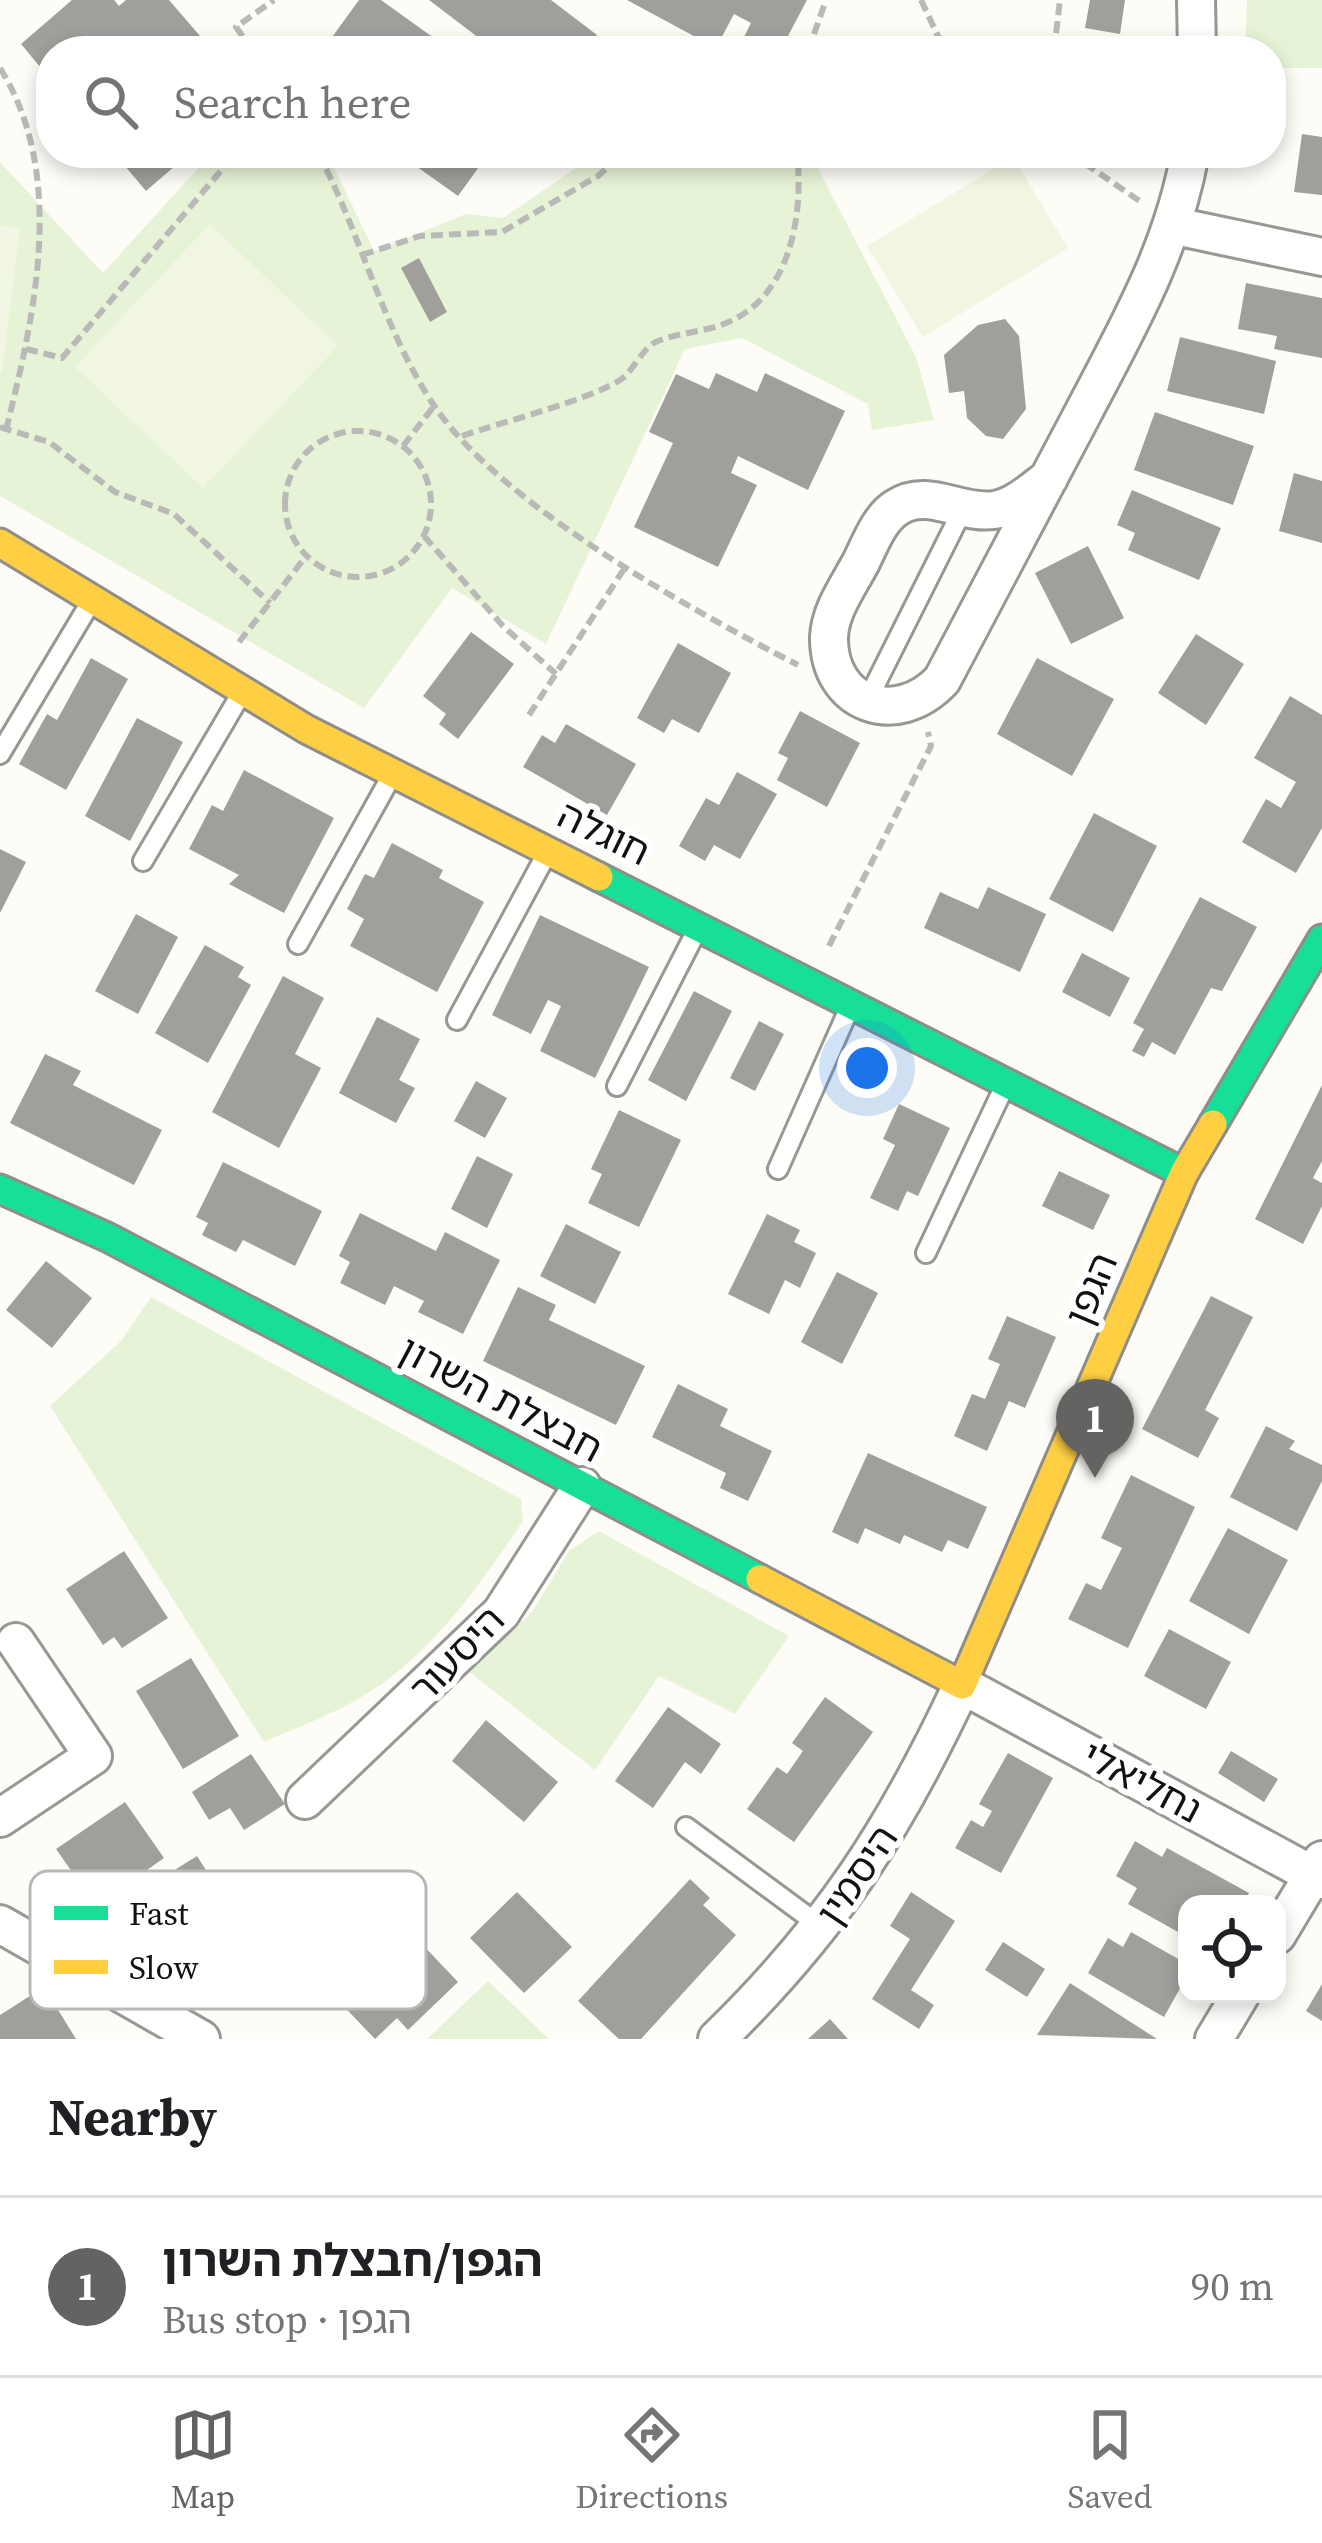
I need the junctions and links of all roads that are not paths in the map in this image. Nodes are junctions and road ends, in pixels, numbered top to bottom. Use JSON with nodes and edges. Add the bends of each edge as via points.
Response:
{"nodes":[{"id":1,"x":1196,"y":0,"type":"edge"},
{"id":2,"x":1197,"y":36,"type":"edge"},
{"id":3,"x":1187,"y":168,"type":"edge"},
{"id":4,"x":1175,"y":226,"type":"junction"},
{"id":5,"x":1322,"y":256,"type":"edge"},
{"id":6,"x":1049,"y":478,"type":"junction"},
{"id":7,"x":964,"y":506,"type":"junction"},
{"id":8,"x":0,"y":543,"type":"edge"},
{"id":9,"x":92,"y":600,"type":"junction"},
{"id":10,"x":242,"y":692,"type":"junction"},
{"id":11,"x":862,"y":698,"type":"junction"},
{"id":12,"x":0,"y":754,"type":"edge"},
{"id":13,"x":394,"y":773,"type":"junction"},
{"id":14,"x":549,"y":849,"type":"junction"},
{"id":15,"x":143,"y":861,"type":"dead end"},
{"id":16,"x":700,"y":924,"type":"junction"},
{"id":17,"x":1322,"y":939,"type":"edge"},
{"id":18,"x":298,"y":944,"type":"dead end"},
{"id":19,"x":852,"y":1003,"type":"junction"},
{"id":20,"x":457,"y":1020,"type":"dead end"},
{"id":21,"x":1007,"y":1082,"type":"junction"},
{"id":22,"x":617,"y":1086,"type":"dead end"},
{"id":23,"x":778,"y":1169,"type":"dead end"},
{"id":24,"x":1184,"y":1173,"type":"junction"},
{"id":25,"x":0,"y":1189,"type":"edge"},
{"id":26,"x":926,"y":1253,"type":"dead end"},
{"id":27,"x":583,"y":1486,"type":"junction"},
{"id":28,"x":16,"y":1642,"type":"dead end"},
{"id":29,"x":962,"y":1685,"type":"junction"},
{"id":30,"x":305,"y":1800,"type":"dead end"},
{"id":31,"x":0,"y":1818,"type":"edge"},
{"id":32,"x":686,"y":1827,"type":"dead end"},
{"id":33,"x":1319,"y":1872,"type":"edge"},
{"id":34,"x":1286,"y":1922,"type":"edge"},
{"id":35,"x":0,"y":1924,"type":"edge"},
{"id":36,"x":823,"y":1928,"type":"junction"},
{"id":37,"x":30,"y":1941,"type":"edge"},
{"id":38,"x":1236,"y":2003,"type":"edge"},
{"id":39,"x":148,"y":2009,"type":"edge"},
{"id":40,"x":200,"y":2039,"type":"edge"},
{"id":41,"x":717,"y":2039,"type":"edge"},
{"id":42,"x":1214,"y":2039,"type":"edge"}],
"edges":[{"from":1,"to":2,"type":"street"},
{"from":3,"to":4,"type":"street"},
{"from":4,"to":5,"type":"street"},
{"from":4,"to":6,"type":"street"},
{"from":6,"to":7,"type":"street","via":[[998,510]]},
{"from":6,"to":11,"type":"street","via":[[942,680],[900,710]]},
{"from":7,"to":11,"type":"lane"},
{"from":7,"to":11,"type":"street","via":[[917,500],[884,518],[833,613],[830,656]]},
{"from":8,"to":9,"type":"street","name":"חוגלה"},
{"from":9,"to":10,"type":"street","name":"חוגלה"},
{"from":9,"to":12,"type":"lane"},
{"from":10,"to":13,"type":"street","name":"חוגלה"},
{"from":10,"to":15,"type":"lane"},
{"from":13,"to":14,"type":"street","name":"חוגלה"},
{"from":13,"to":18,"type":"lane"},
{"from":14,"to":16,"type":"street","name":"חוגלה"},
{"from":14,"to":20,"type":"lane"},
{"from":16,"to":19,"type":"street","name":"חוגלה"},
{"from":16,"to":22,"type":"lane"},
{"from":17,"to":24,"type":"street","name":"הגפן"},
{"from":19,"to":21,"type":"street","name":"חוגלה"},
{"from":19,"to":23,"type":"lane"},
{"from":21,"to":24,"type":"street","name":"חוגלה"},
{"from":21,"to":26,"type":"lane"},
{"from":24,"to":29,"type":"street","name":"הגפן"},
{"from":25,"to":27,"type":"street","name":"חבצלת השרון"},
{"from":27,"to":29,"type":"street","name":"חבצלת השרון"},
{"from":27,"to":30,"type":"street","name":"היסעור","via":[[502,1613]]},
{"from":28,"to":31,"type":"street","via":[[93,1756]]},
{"from":29,"to":33,"type":"street","name":"נחליאלי"},
{"from":29,"to":36,"type":"street","name":"היסמין","via":[[902,1808]]},
{"from":32,"to":36,"type":"lane"},
{"from":33,"to":34,"type":"street"},
{"from":35,"to":37,"type":"street"},
{"from":36,"to":41,"type":"street","name":"היסמין"},
{"from":38,"to":42,"type":"street"},
{"from":39,"to":40,"type":"street"}]}
